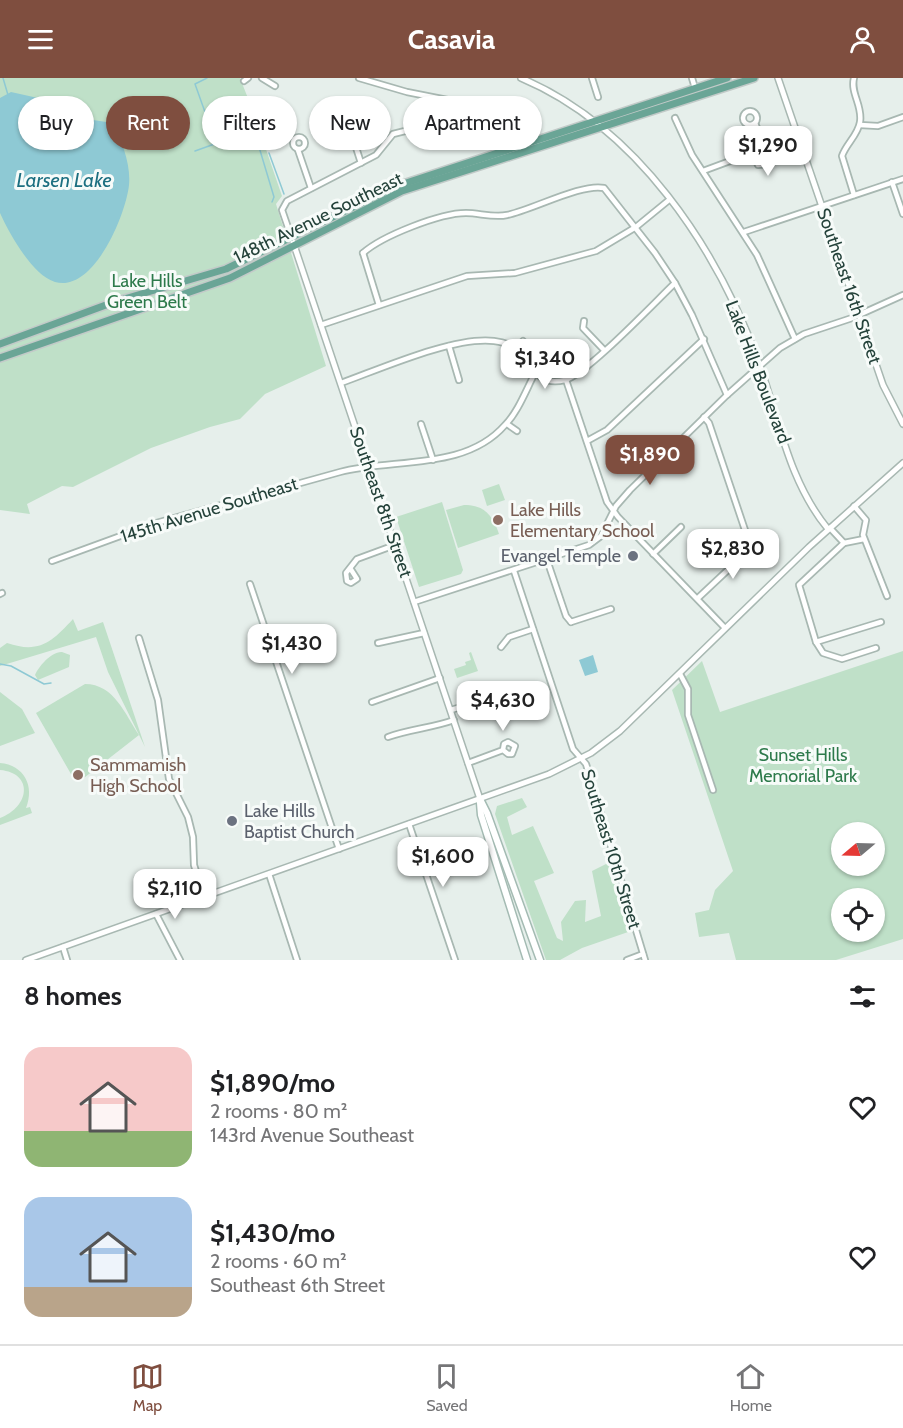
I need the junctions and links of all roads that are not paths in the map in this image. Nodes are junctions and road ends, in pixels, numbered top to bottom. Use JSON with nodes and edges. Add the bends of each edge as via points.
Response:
{"nodes":[{"id":1,"x":262,"y":78,"type":"edge"},
{"id":2,"x":359,"y":78,"type":"edge"},
{"id":3,"x":521,"y":78,"type":"edge"},
{"id":4,"x":592,"y":78,"type":"edge"},
{"id":5,"x":692,"y":78,"type":"edge"},
{"id":6,"x":727,"y":78,"type":"edge"},
{"id":7,"x":754,"y":78,"type":"edge"},
{"id":8,"x":778,"y":78,"type":"edge"},
{"id":9,"x":854,"y":78,"type":"edge"},
{"id":10,"x":275,"y":86,"type":"dead end"},
{"id":11,"x":695,"y":88,"type":"junction"},
{"id":12,"x":427,"y":96,"type":"edge"},
{"id":13,"x":598,"y":97,"type":"dead end"},
{"id":14,"x":654,"y":102,"type":"junction"},
{"id":15,"x":903,"y":117,"type":"edge"},
{"id":16,"x":675,"y":118,"type":"dead end"},
{"id":17,"x":593,"y":121,"type":"junction"},
{"id":18,"x":754,"y":123,"type":"dead end"},
{"id":19,"x":860,"y":125,"type":"junction"},
{"id":20,"x":601,"y":128,"type":"junction"},
{"id":21,"x":403,"y":132,"type":"edge"},
{"id":22,"x":580,"y":134,"type":"junction"},
{"id":23,"x":765,"y":147,"type":"junction"},
{"id":24,"x":298,"y":150,"type":"dead end"},
{"id":25,"x":357,"y":150,"type":"edge"},
{"id":26,"x":752,"y":152,"type":"junction"},
{"id":27,"x":361,"y":164,"type":"junction"},
{"id":28,"x":703,"y":171,"type":"junction"},
{"id":29,"x":903,"y":179,"type":"edge"},
{"id":30,"x":892,"y":182,"type":"junction"},
{"id":31,"x":310,"y":188,"type":"junction"},
{"id":32,"x":854,"y":195,"type":"junction"},
{"id":33,"x":669,"y":200,"type":"junction"},
{"id":34,"x":822,"y":205,"type":"junction"},
{"id":35,"x":479,"y":206,"type":"dead end"},
{"id":36,"x":478,"y":213,"type":"junction"},
{"id":37,"x":903,"y":214,"type":"edge"},
{"id":38,"x":636,"y":227,"type":"junction"},
{"id":39,"x":744,"y":232,"type":"junction"},
{"id":40,"x":292,"y":241,"type":"junction"},
{"id":41,"x":675,"y":283,"type":"junction"},
{"id":42,"x":152,"y":291,"type":"junction"},
{"id":43,"x":903,"y":295,"type":"edge"},
{"id":44,"x":379,"y":305,"type":"junction"},
{"id":45,"x":146,"y":307,"type":"junction"},
{"id":46,"x":859,"y":315,"type":"junction"},
{"id":47,"x":584,"y":321,"type":"dead end"},
{"id":48,"x":321,"y":325,"type":"junction"},
{"id":49,"x":704,"y":339,"type":"junction"},
{"id":50,"x":795,"y":339,"type":"junction"},
{"id":51,"x":524,"y":341,"type":"dead end"},
{"id":52,"x":0,"y":344,"type":"edge"},
{"id":53,"x":449,"y":346,"type":"junction"},
{"id":54,"x":517,"y":348,"type":"junction"},
{"id":55,"x":604,"y":350,"type":"junction"},
{"id":56,"x":0,"y":358,"type":"edge"},
{"id":57,"x":759,"y":365,"type":"junction"},
{"id":58,"x":535,"y":373,"type":"junction"},
{"id":59,"x":459,"y":380,"type":"dead end"},
{"id":60,"x":566,"y":380,"type":"junction"},
{"id":61,"x":341,"y":383,"type":"junction"},
{"id":62,"x":727,"y":395,"type":"junction"},
{"id":63,"x":704,"y":417,"type":"junction"},
{"id":64,"x":421,"y":424,"type":"dead end"},
{"id":65,"x":507,"y":424,"type":"junction"},
{"id":66,"x":903,"y":424,"type":"edge"},
{"id":67,"x":517,"y":431,"type":"dead end"},
{"id":68,"x":587,"y":441,"type":"junction"},
{"id":69,"x":433,"y":460,"type":"junction"},
{"id":70,"x":903,"y":463,"type":"edge"},
{"id":71,"x":368,"y":465,"type":"junction"},
{"id":72,"x":854,"y":506,"type":"junction"},
{"id":73,"x":614,"y":511,"type":"junction"},
{"id":74,"x":681,"y":527,"type":"dead end"},
{"id":75,"x":829,"y":528,"type":"junction"},
{"id":76,"x":864,"y":539,"type":"junction"},
{"id":77,"x":844,"y":543,"type":"junction"},
{"id":78,"x":395,"y":545,"type":"junction"},
{"id":79,"x":653,"y":554,"type":"junction"},
{"id":80,"x":547,"y":560,"type":"junction"},
{"id":81,"x":52,"y":561,"type":"dead end"},
{"id":82,"x":351,"y":568,"type":"dead end"},
{"id":83,"x":513,"y":571,"type":"junction"},
{"id":84,"x":250,"y":584,"type":"dead end"},
{"id":85,"x":887,"y":596,"type":"dead end"},
{"id":86,"x":698,"y":598,"type":"junction"},
{"id":87,"x":414,"y":602,"type":"junction"},
{"id":88,"x":611,"y":609,"type":"dead end"},
{"id":89,"x":881,"y":622,"type":"dead end"},
{"id":90,"x":725,"y":628,"type":"junction"},
{"id":91,"x":533,"y":629,"type":"junction"},
{"id":92,"x":424,"y":633,"type":"junction"},
{"id":93,"x":139,"y":638,"type":"dead end"},
{"id":94,"x":816,"y":642,"type":"junction"},
{"id":95,"x":378,"y":643,"type":"dead end"},
{"id":96,"x":501,"y":647,"type":"dead end"},
{"id":97,"x":876,"y":648,"type":"dead end"},
{"id":98,"x":680,"y":674,"type":"junction"},
{"id":99,"x":440,"y":678,"type":"junction"},
{"id":100,"x":490,"y":698,"type":"dead end"},
{"id":101,"x":372,"y":702,"type":"dead end"},
{"id":102,"x":451,"y":710,"type":"junction"},
{"id":103,"x":454,"y":720,"type":"junction"},
{"id":104,"x":388,"y":737,"type":"dead end"},
{"id":105,"x":503,"y":750,"type":"dead end"},
{"id":106,"x":581,"y":759,"type":"junction"},
{"id":107,"x":468,"y":763,"type":"junction"},
{"id":108,"x":713,"y":790,"type":"dead end"},
{"id":109,"x":480,"y":799,"type":"junction"},
{"id":110,"x":409,"y":824,"type":"junction"},
{"id":111,"x":339,"y":849,"type":"junction"},
{"id":112,"x":269,"y":874,"type":"junction"},
{"id":113,"x":204,"y":897,"type":"junction"},
{"id":114,"x":156,"y":914,"type":"junction"},
{"id":115,"x":63,"y":947,"type":"junction"},
{"id":116,"x":643,"y":954,"type":"junction"},
{"id":117,"x":26,"y":960,"type":"edge"},
{"id":118,"x":67,"y":960,"type":"edge"},
{"id":119,"x":180,"y":960,"type":"edge"},
{"id":120,"x":297,"y":960,"type":"edge"},
{"id":121,"x":455,"y":960,"type":"edge"},
{"id":122,"x":527,"y":960,"type":"edge"},
{"id":123,"x":540,"y":960,"type":"edge"},
{"id":124,"x":627,"y":960,"type":"edge"},
{"id":125,"x":645,"y":960,"type":"edge"}],
"edges":[{"from":1,"to":10,"type":"street"},
{"from":2,"to":12,"type":"street"},
{"from":3,"to":17,"type":"street","name":"Lake Hills Boulevard","via":[[571,103]]},
{"from":4,"to":13,"type":"street"},
{"from":5,"to":11,"type":"street"},
{"from":6,"to":11,"type":"main road","name":"148th Avenue Southeast"},
{"from":7,"to":20,"type":"main road","name":"148th Avenue Southeast"},
{"from":8,"to":34,"type":"street","name":"Southeast 16th Street"},
{"from":9,"to":19,"type":"street"},
{"from":11,"to":14,"type":"main road","name":"148th Avenue Southeast"},
{"from":14,"to":17,"type":"main road","name":"148th Avenue Southeast"},
{"from":14,"to":20,"type":"main road"},
{"from":15,"to":19,"type":"street","via":[[875,126]]},
{"from":16,"to":28,"type":"street"},
{"from":17,"to":20,"type":"street","name":"Lake Hills Boulevard"},
{"from":17,"to":22,"type":"main road"},
{"from":17,"to":40,"type":"main road","name":"148th Avenue Southeast","via":[[382,191]]},
{"from":18,"to":23,"type":"street"},
{"from":19,"to":32,"type":"street","via":[[842,156]]},
{"from":20,"to":22,"type":"main road","name":"148th Avenue Southeast"},
{"from":20,"to":33,"type":"street","name":"Lake Hills Boulevard"},
{"from":21,"to":27,"type":"street","via":[[389,137],[376,155]]},
{"from":22,"to":40,"type":"main road","name":"148th Avenue Southeast","via":[[402,191]]},
{"from":23,"to":26,"type":"street"},
{"from":23,"to":26,"type":"street","via":[[770,160],[764,166],[756,164]]},
{"from":24,"to":31,"type":"street"},
{"from":25,"to":27,"type":"street"},
{"from":26,"to":28,"type":"street"},
{"from":27,"to":31,"type":"street"},
{"from":28,"to":39,"type":"street"},
{"from":29,"to":30,"type":"street"},
{"from":30,"to":32,"type":"street"},
{"from":30,"to":37,"type":"street"},
{"from":31,"to":40,"type":"street","name":"Southeast 8th Street","via":[[283,205]]},
{"from":32,"to":34,"type":"street"},
{"from":33,"to":38,"type":"street"},
{"from":33,"to":57,"type":"street","name":"Lake Hills Boulevard","via":[[726,287]]},
{"from":34,"to":39,"type":"street"},
{"from":34,"to":46,"type":"street","name":"Southeast 16th Street"},
{"from":35,"to":36,"type":"street"},
{"from":36,"to":38,"type":"street","via":[[506,216],[600,187],[608,190]]},
{"from":36,"to":44,"type":"street","via":[[440,217],[361,252]]},
{"from":38,"to":41,"type":"street"},
{"from":38,"to":44,"type":"street","via":[[596,251],[570,259],[515,273],[476,274]]},
{"from":39,"to":50,"type":"street","via":[[774,287]]},
{"from":40,"to":42,"type":"main road","name":"148th Avenue Southeast","via":[[226,269]]},
{"from":40,"to":45,"type":"main road","name":"148th Avenue Southeast","via":[[230,278]]},
{"from":40,"to":48,"type":"street","name":"Southeast 8th Street"},
{"from":41,"to":49,"type":"street"},
{"from":41,"to":55,"type":"street"},
{"from":42,"to":45,"type":"main road","via":[[143,296]]},
{"from":42,"to":52,"type":"main road","name":"148th Avenue Southeast"},
{"from":43,"to":46,"type":"street"},
{"from":44,"to":48,"type":"street"},
{"from":45,"to":56,"type":"main road","name":"148th Avenue Southeast"},
{"from":46,"to":50,"type":"street"},
{"from":46,"to":66,"type":"street","name":"Southeast 16th Street","via":[[888,398]]},
{"from":47,"to":55,"type":"street","via":[[583,328]]},
{"from":48,"to":61,"type":"street","name":"Southeast 8th Street"},
{"from":49,"to":62,"type":"street"},
{"from":49,"to":68,"type":"street","via":[[607,430]]},
{"from":50,"to":57,"type":"street"},
{"from":51,"to":54,"type":"street"},
{"from":53,"to":54,"type":"street","via":[[493,341]]},
{"from":53,"to":59,"type":"street"},
{"from":53,"to":61,"type":"street"},
{"from":54,"to":58,"type":"street"},
{"from":55,"to":60,"type":"street"},
{"from":57,"to":62,"type":"street"},
{"from":57,"to":75,"type":"street","name":"Lake Hills Boulevard","via":[[800,487]]},
{"from":58,"to":60,"type":"street"},
{"from":58,"to":65,"type":"street"},
{"from":60,"to":68,"type":"street"},
{"from":61,"to":71,"type":"street","name":"Southeast 8th Street"},
{"from":62,"to":63,"type":"street"},
{"from":63,"to":73,"type":"street"},
{"from":63,"to":86,"type":"street","via":[[725,468],[748,536],[748,547]]},
{"from":64,"to":69,"type":"street"},
{"from":65,"to":67,"type":"street"},
{"from":65,"to":69,"type":"street","name":"145th Avenue Southeast","via":[[482,444]]},
{"from":68,"to":73,"type":"street"},
{"from":69,"to":71,"type":"street","name":"145th Avenue Southeast"},
{"from":70,"to":72,"type":"street"},
{"from":71,"to":78,"type":"street","name":"Southeast 8th Street"},
{"from":71,"to":81,"type":"street","name":"145th Avenue Southeast","via":[[156,524]]},
{"from":72,"to":75,"type":"street"},
{"from":72,"to":76,"type":"street","via":[[866,520]]},
{"from":73,"to":79,"type":"street"},
{"from":73,"to":80,"type":"street","via":[[594,542]]},
{"from":74,"to":79,"type":"street"},
{"from":75,"to":77,"type":"street"},
{"from":75,"to":90,"type":"street"},
{"from":76,"to":77,"type":"street"},
{"from":76,"to":85,"type":"street"},
{"from":77,"to":94,"type":"street","via":[[799,585]]},
{"from":78,"to":82,"type":"street","via":[[357,559]]},
{"from":78,"to":87,"type":"street","name":"Southeast 8th Street"},
{"from":79,"to":86,"type":"street"},
{"from":80,"to":83,"type":"street"},
{"from":80,"to":88,"type":"street","via":[[571,624]]},
{"from":83,"to":87,"type":"street"},
{"from":83,"to":91,"type":"street","name":"Southeast 10th Street"},
{"from":84,"to":111,"type":"street"},
{"from":86,"to":90,"type":"street"},
{"from":87,"to":92,"type":"street","name":"Southeast 8th Street"},
{"from":89,"to":94,"type":"street"},
{"from":90,"to":98,"type":"street"},
{"from":91,"to":96,"type":"street","via":[[509,638]]},
{"from":91,"to":106,"type":"street","name":"Southeast 10th Street","via":[[573,749]]},
{"from":92,"to":95,"type":"street"},
{"from":92,"to":99,"type":"street","name":"Southeast 8th Street"},
{"from":93,"to":113,"type":"street","via":[[158,700],[169,779],[188,817],[194,866]]},
{"from":94,"to":97,"type":"street","via":[[823,653],[842,659]]},
{"from":98,"to":106,"type":"street","via":[[617,733]]},
{"from":98,"to":108,"type":"street","via":[[688,688],[688,715]]},
{"from":99,"to":101,"type":"street"},
{"from":99,"to":102,"type":"street","name":"Southeast 8th Street"},
{"from":100,"to":102,"type":"street"},
{"from":102,"to":103,"type":"street","name":"Southeast 8th Street"},
{"from":103,"to":104,"type":"street"},
{"from":103,"to":107,"type":"street","name":"Southeast 8th Street"},
{"from":105,"to":107,"type":"street"},
{"from":106,"to":109,"type":"street"},
{"from":106,"to":116,"type":"street","name":"Southeast 10th Street","via":[[586,764]]},
{"from":107,"to":109,"type":"street","name":"Southeast 8th Street"},
{"from":109,"to":110,"type":"street"},
{"from":109,"to":122,"type":"main road","via":[[481,815]]},
{"from":109,"to":123,"type":"main road"},
{"from":110,"to":111,"type":"street"},
{"from":110,"to":121,"type":"street"},
{"from":111,"to":112,"type":"street"},
{"from":112,"to":113,"type":"street"},
{"from":112,"to":120,"type":"street"},
{"from":113,"to":114,"type":"street"},
{"from":114,"to":115,"type":"street"},
{"from":114,"to":119,"type":"street"},
{"from":115,"to":117,"type":"street"},
{"from":115,"to":118,"type":"street"},
{"from":116,"to":124,"type":"street"},
{"from":116,"to":125,"type":"street","name":"Southeast 10th Street"}]}
